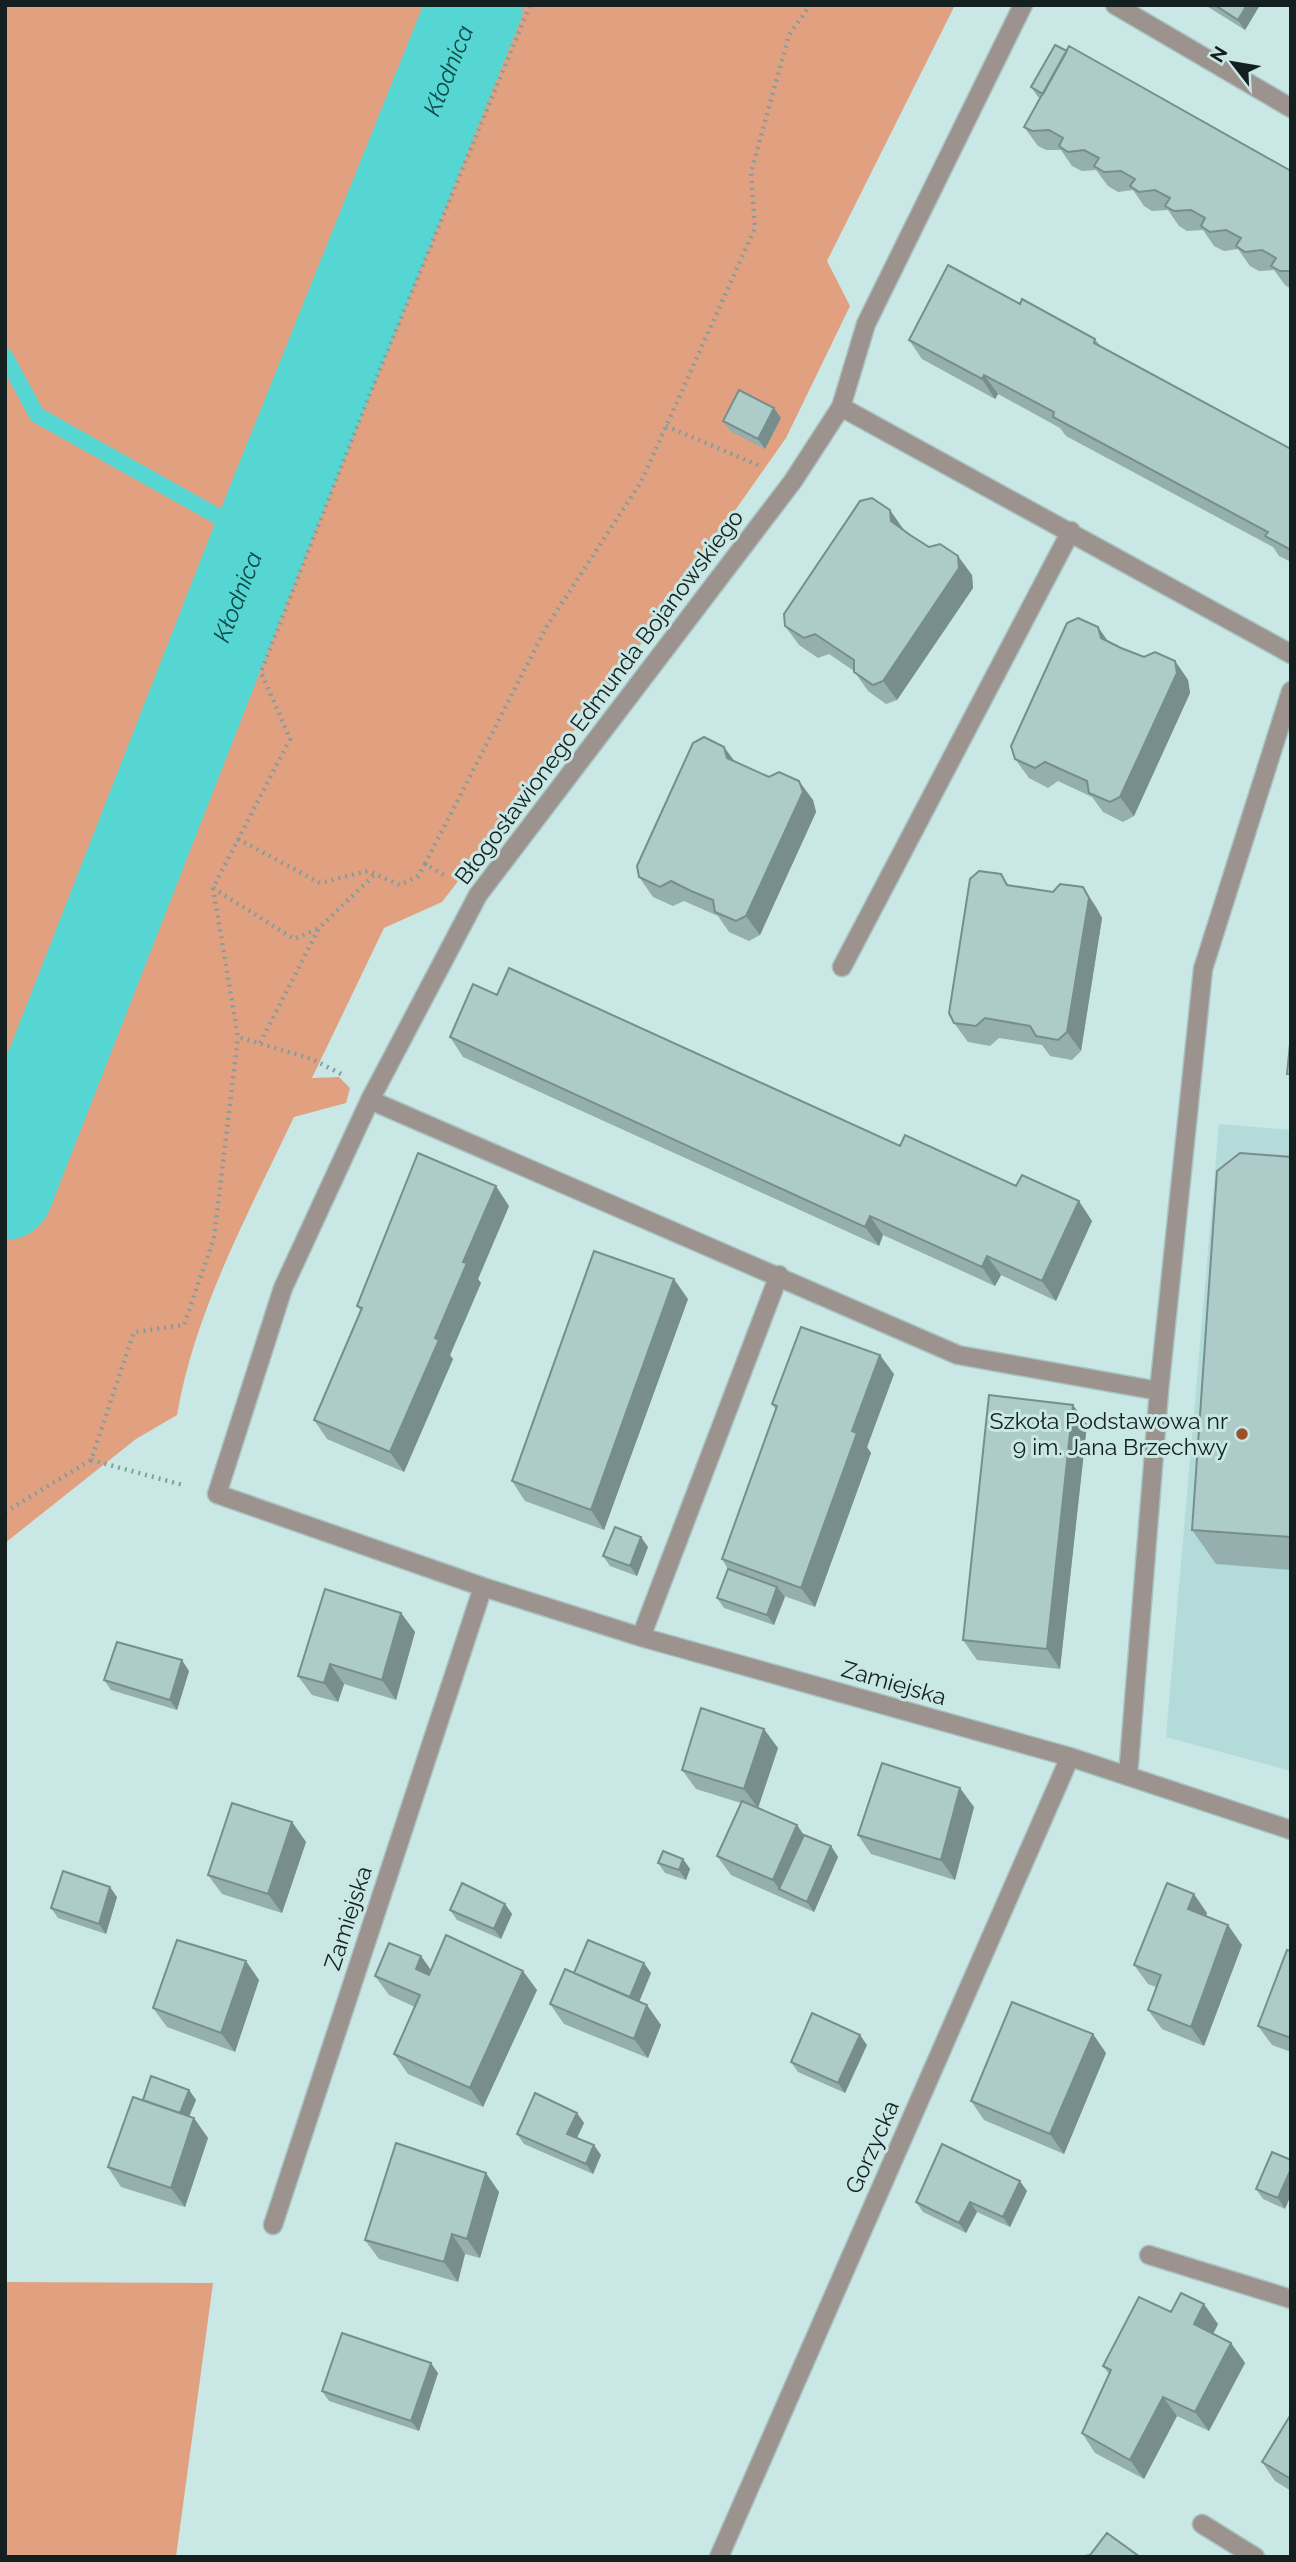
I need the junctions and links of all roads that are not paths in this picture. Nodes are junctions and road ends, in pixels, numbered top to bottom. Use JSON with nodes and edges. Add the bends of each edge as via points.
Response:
{"nodes":[{"id":1,"x":1023,"y":5,"type":"edge"},
{"id":2,"x":1115,"y":5,"type":"edge"},
{"id":3,"x":1291,"y":108,"type":"edge"},
{"id":4,"x":841,"y":407,"type":"junction"},
{"id":5,"x":1071,"y":531,"type":"junction"},
{"id":6,"x":1291,"y":654,"type":"edge"},
{"id":7,"x":1291,"y":691,"type":"edge"},
{"id":8,"x":842,"y":967,"type":"dead end"},
{"id":9,"x":373,"y":1095,"type":"junction"},
{"id":10,"x":779,"y":1275,"type":"junction"},
{"id":11,"x":1159,"y":1391,"type":"junction"},
{"id":12,"x":217,"y":1494,"type":"joint"},
{"id":13,"x":483,"y":1587,"type":"junction"},
{"id":14,"x":641,"y":1637,"type":"junction"},
{"id":15,"x":1070,"y":1758,"type":"junction"},
{"id":16,"x":1128,"y":1776,"type":"junction"},
{"id":17,"x":1291,"y":1829,"type":"edge"},
{"id":18,"x":273,"y":2225,"type":"dead end"},
{"id":19,"x":1149,"y":2255,"type":"dead end"},
{"id":20,"x":1291,"y":2299,"type":"edge"},
{"id":21,"x":1202,"y":2524,"type":"dead end"},
{"id":22,"x":719,"y":2557,"type":"edge"},
{"id":23,"x":1255,"y":2557,"type":"edge"}],
"edges":[{"from":1,"to":4,"type":"street","name":"Błogosławionego Edmunda Bojanowskiego","via":[[866,324]]},
{"from":2,"to":3,"type":"street"},
{"from":4,"to":5,"type":"street"},
{"from":4,"to":9,"type":"street","name":"Błogosławionego Edmunda Bojanowskiego","via":[[793,481],[478,895]]},
{"from":5,"to":6,"type":"street"},
{"from":5,"to":8,"type":"street"},
{"from":7,"to":11,"type":"street","via":[[1203,969]]},
{"from":9,"to":10,"type":"street"},
{"from":9,"to":12,"type":"street","name":"Błogosławionego Edmunda Bojanowskiego","via":[[284,1288]]},
{"from":10,"to":11,"type":"street","via":[[958,1355]]},
{"from":10,"to":14,"type":"street"},
{"from":11,"to":16,"type":"street"},
{"from":12,"to":13,"type":"street","name":"Zamiejska"},
{"from":13,"to":14,"type":"street","name":"Zamiejska"},
{"from":13,"to":18,"type":"street","name":"Zamiejska"},
{"from":14,"to":15,"type":"street","name":"Zamiejska"},
{"from":15,"to":16,"type":"street","name":"Zamiejska"},
{"from":15,"to":22,"type":"street","name":"Gorzycka"},
{"from":16,"to":17,"type":"street","name":"Zamiejska"},
{"from":19,"to":20,"type":"street"},
{"from":21,"to":23,"type":"street"}]}
